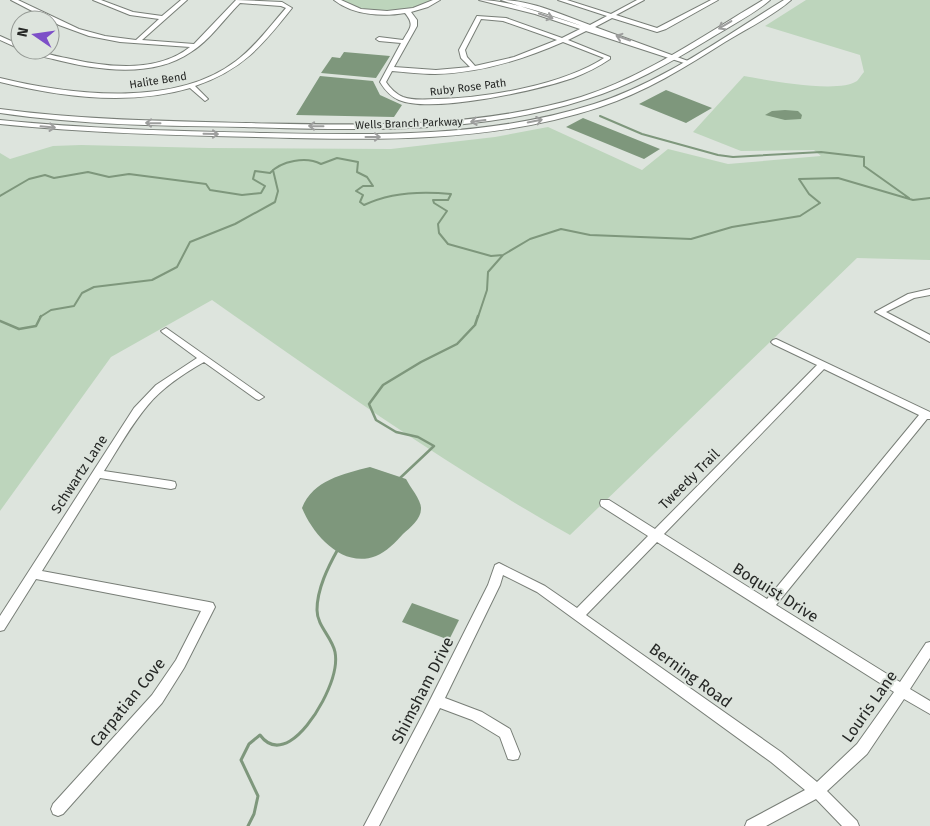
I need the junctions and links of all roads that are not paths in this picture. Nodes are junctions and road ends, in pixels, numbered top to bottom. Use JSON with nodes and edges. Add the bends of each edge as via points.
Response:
{"nodes":[{"id":1,"x":14,"y":0,"type":"edge"},
{"id":2,"x":96,"y":0,"type":"edge"},
{"id":3,"x":184,"y":0,"type":"edge"},
{"id":4,"x":337,"y":0,"type":"edge"},
{"id":5,"x":436,"y":0,"type":"edge"},
{"id":6,"x":482,"y":0,"type":"edge"},
{"id":7,"x":504,"y":0,"type":"edge"},
{"id":8,"x":562,"y":0,"type":"edge"},
{"id":9,"x":641,"y":0,"type":"edge"},
{"id":10,"x":715,"y":0,"type":"edge"},
{"id":11,"x":767,"y":0,"type":"edge"},
{"id":12,"x":788,"y":0,"type":"edge"},
{"id":13,"x":238,"y":1,"type":"edge"},
{"id":14,"x":407,"y":10,"type":"junction"},
{"id":15,"x":611,"y":16,"type":"junction"},
{"id":16,"x":164,"y":18,"type":"junction"},
{"id":17,"x":588,"y":28,"type":"junction"},
{"id":18,"x":0,"y":38,"type":"edge"},
{"id":19,"x":379,"y":39,"type":"dead end"},
{"id":20,"x":139,"y":40,"type":"junction"},
{"id":21,"x":564,"y":41,"type":"junction"},
{"id":22,"x":405,"y":42,"type":"junction"},
{"id":23,"x":3,"y":43,"type":"edge"},
{"id":24,"x":195,"y":46,"type":"junction"},
{"id":25,"x":60,"y":57,"type":"edge"},
{"id":26,"x":671,"y":57,"type":"junction"},
{"id":27,"x":686,"y":62,"type":"junction"},
{"id":28,"x":473,"y":67,"type":"junction"},
{"id":29,"x":390,"y":68,"type":"junction"},
{"id":30,"x":0,"y":80,"type":"edge"},
{"id":31,"x":190,"y":86,"type":"junction"},
{"id":32,"x":204,"y":99,"type":"dead end"},
{"id":33,"x":0,"y":112,"type":"edge"},
{"id":34,"x":0,"y":122,"type":"edge"},
{"id":35,"x":930,"y":292,"type":"edge"},
{"id":36,"x":166,"y":331,"type":"dead end"},
{"id":37,"x":930,"y":339,"type":"edge"},
{"id":38,"x":776,"y":342,"type":"dead end"},
{"id":39,"x":204,"y":358,"type":"junction"},
{"id":40,"x":823,"y":365,"type":"junction"},
{"id":41,"x":260,"y":397,"type":"dead end"},
{"id":42,"x":928,"y":415,"type":"edge"},
{"id":43,"x":97,"y":474,"type":"junction"},
{"id":44,"x":171,"y":485,"type":"dead end"},
{"id":45,"x":605,"y":503,"type":"dead end"},
{"id":46,"x":655,"y":536,"type":"junction"},
{"id":47,"x":499,"y":568,"type":"joint"},
{"id":48,"x":33,"y":574,"type":"junction"},
{"id":49,"x":768,"y":606,"type":"junction"},
{"id":50,"x":578,"y":615,"type":"junction"},
{"id":51,"x":0,"y":626,"type":"edge"},
{"id":52,"x":930,"y":647,"type":"edge"},
{"id":53,"x":902,"y":691,"type":"junction"},
{"id":54,"x":437,"y":701,"type":"junction"},
{"id":55,"x":930,"y":708,"type":"edge"},
{"id":56,"x":513,"y":754,"type":"dead end"},
{"id":57,"x":817,"y":791,"type":"junction"},
{"id":58,"x":58,"y":809,"type":"dead end"},
{"id":59,"x":371,"y":826,"type":"edge"},
{"id":60,"x":752,"y":826,"type":"edge"},
{"id":61,"x":852,"y":826,"type":"edge"}],
"edges":[{"from":1,"to":20,"type":"street","via":[[76,30]]},
{"from":2,"to":16,"type":"street","via":[[118,10]]},
{"from":3,"to":16,"type":"street"},
{"from":4,"to":14,"type":"street","via":[[361,10]]},
{"from":5,"to":14,"type":"street"},
{"from":6,"to":17,"type":"street","one_way":true},
{"from":7,"to":17,"type":"street","via":[[542,10]]},
{"from":8,"to":15,"type":"street"},
{"from":9,"to":15,"type":"street"},
{"from":10,"to":15,"type":"street","via":[[657,30]]},
{"from":11,"to":26,"type":"street","name":"Wells Branch Parkway","one_way":true},
{"from":12,"to":27,"type":"street","name":"Wells Branch Parkway"},
{"from":13,"to":24,"type":"street"},
{"from":13,"to":31,"type":"street","name":"Halite Bend","via":[[287,5],[288,8],[238,64]]},
{"from":14,"to":22,"type":"street","name":"Ruby Rose Path","via":[[414,26]]},
{"from":15,"to":17,"type":"street"},
{"from":16,"to":20,"type":"street"},
{"from":17,"to":21,"type":"street"},
{"from":17,"to":26,"type":"street"},
{"from":18,"to":23,"type":"street"},
{"from":19,"to":22,"type":"street"},
{"from":20,"to":24,"type":"street"},
{"from":21,"to":28,"type":"street","via":[[529,55]]},
{"from":21,"to":28,"type":"street","via":[[504,19],[479,17],[462,50],[464,58]]},
{"from":21,"to":29,"type":"street","name":"Ruby Rose Path","via":[[608,58],[603,64],[585,71],[525,89],[422,102],[404,99],[386,88],[383,82]]},
{"from":22,"to":29,"type":"street","name":"Ruby Rose Path"},
{"from":24,"to":25,"type":"street","via":[[172,60],[137,67]]},
{"from":26,"to":27,"type":"street"},
{"from":26,"to":33,"type":"street","name":"Wells Branch Parkway","one_way":true,"via":[[635,78],[585,98],[506,117],[437,125],[358,127],[110,122]]},
{"from":34,"to":27,"type":"street","name":"Wells Branch Parkway","one_way":true,"via":[[143,133],[398,137],[465,132],[540,120],[597,106],[649,84]]},
{"from":28,"to":29,"type":"street","via":[[434,72]]},
{"from":30,"to":31,"type":"street","name":"Halite Bend","via":[[39,89],[109,96]]},
{"from":31,"to":32,"type":"street"},
{"from":35,"to":37,"type":"street","via":[[911,296],[879,312]]},
{"from":36,"to":39,"type":"street"},
{"from":38,"to":40,"type":"street"},
{"from":39,"to":41,"type":"street"},
{"from":39,"to":43,"type":"street","name":"Schwartz Lane","via":[[147,398]]},
{"from":40,"to":42,"type":"street"},
{"from":40,"to":46,"type":"street","name":"Tweedy Trail"},
{"from":42,"to":49,"type":"street"},
{"from":43,"to":44,"type":"street"},
{"from":43,"to":48,"type":"street","name":"Schwartz Lane"},
{"from":45,"to":46,"type":"street","name":"Boquist Drive"},
{"from":46,"to":49,"type":"street","name":"Boquist Drive"},
{"from":46,"to":50,"type":"street","name":"Tweedy Trail"},
{"from":47,"to":50,"type":"street","name":"Berning Road","via":[[542,588]]},
{"from":47,"to":54,"type":"street","name":"Shimsham Drive","via":[[494,585]]},
{"from":48,"to":51,"type":"street","name":"Schwartz Lane"},
{"from":48,"to":58,"type":"street","name":"Carpatian Cove","via":[[209,607],[180,664],[157,699]]},
{"from":49,"to":53,"type":"street","name":"Boquist Drive"},
{"from":50,"to":57,"type":"street","name":"Berning Road","via":[[776,757]]},
{"from":52,"to":53,"type":"street","name":"Louris Lane"},
{"from":53,"to":55,"type":"street","name":"Boquist Drive"},
{"from":53,"to":57,"type":"street","name":"Louris Lane","via":[[862,750]]},
{"from":54,"to":56,"type":"street","via":[[477,716],[505,733]]},
{"from":54,"to":59,"type":"street","name":"Shimsham Drive"},
{"from":57,"to":60,"type":"street","name":"Louris Lane"},
{"from":57,"to":61,"type":"street","name":"Berning Road"}]}
